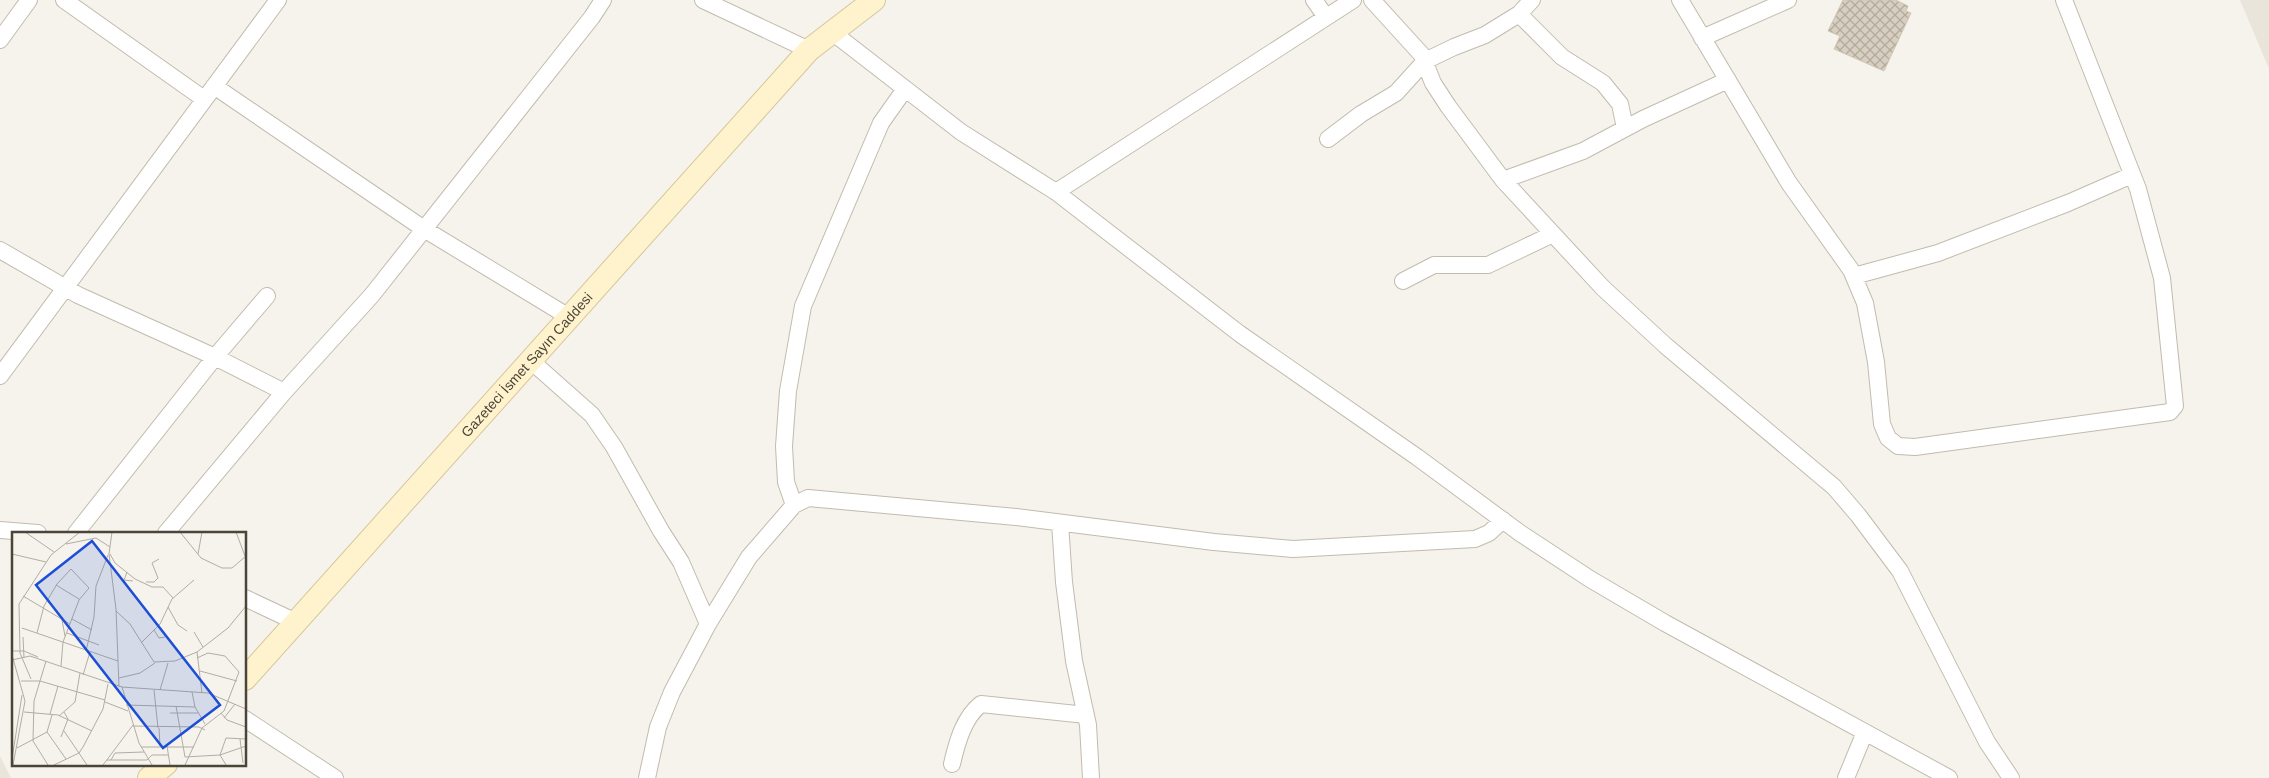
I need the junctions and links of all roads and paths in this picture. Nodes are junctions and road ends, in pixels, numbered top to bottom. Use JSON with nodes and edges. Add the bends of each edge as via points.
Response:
{"nodes":[{"id":1,"x":29,"y":0,"type":"edge"},
{"id":2,"x":64,"y":0,"type":"edge"},
{"id":3,"x":278,"y":0,"type":"edge"},
{"id":4,"x":603,"y":0,"type":"edge"},
{"id":5,"x":703,"y":0,"type":"edge"},
{"id":6,"x":874,"y":0,"type":"edge"},
{"id":7,"x":1314,"y":0,"type":"edge"},
{"id":8,"x":1352,"y":0,"type":"edge"},
{"id":9,"x":1372,"y":0,"type":"edge"},
{"id":10,"x":1532,"y":0,"type":"edge"},
{"id":11,"x":1680,"y":0,"type":"edge"},
{"id":12,"x":1788,"y":0,"type":"edge"},
{"id":13,"x":2064,"y":0,"type":"edge"},
{"id":14,"x":1519,"y":14,"type":"junction"},
{"id":15,"x":1326,"y":17,"type":"junction"},
{"id":16,"x":832,"y":32,"type":"junction"},
{"id":17,"x":1702,"y":38,"type":"junction"},
{"id":18,"x":0,"y":40,"type":"edge"},
{"id":19,"x":809,"y":50,"type":"junction"},
{"id":20,"x":1425,"y":61,"type":"junction"},
{"id":21,"x":1728,"y":80,"type":"junction"},
{"id":22,"x":214,"y":86,"type":"junction"},
{"id":23,"x":905,"y":89,"type":"junction"},
{"id":24,"x":204,"y":99,"type":"junction"},
{"id":25,"x":1625,"y":128,"type":"junction"},
{"id":26,"x":1328,"y":139,"type":"dead end"},
{"id":27,"x":2132,"y":175,"type":"junction"},
{"id":28,"x":1503,"y":180,"type":"junction"},
{"id":29,"x":1056,"y":192,"type":"junction"},
{"id":30,"x":424,"y":229,"type":"junction"},
{"id":31,"x":1553,"y":234,"type":"junction"},
{"id":32,"x":0,"y":250,"type":"edge"},
{"id":33,"x":1854,"y":276,"type":"junction"},
{"id":34,"x":1403,"y":281,"type":"dead end"},
{"id":35,"x":67,"y":288,"type":"junction"},
{"id":36,"x":267,"y":296,"type":"dead end"},
{"id":37,"x":568,"y":318,"type":"junction"},
{"id":38,"x":215,"y":357,"type":"junction"},
{"id":39,"x":530,"y":360,"type":"junction"},
{"id":40,"x":0,"y":376,"type":"edge"},
{"id":41,"x":284,"y":392,"type":"junction"},
{"id":42,"x":794,"y":505,"type":"junction"},
{"id":43,"x":1503,"y":520,"type":"junction"},
{"id":44,"x":1060,"y":523,"type":"junction"},
{"id":45,"x":0,"y":530,"type":"edge"},
{"id":46,"x":25,"y":532,"type":"edge"},
{"id":47,"x":77,"y":532,"type":"edge"},
{"id":48,"x":167,"y":532,"type":"edge"},
{"id":49,"x":246,"y":598,"type":"edge"},
{"id":50,"x":296,"y":622,"type":"junction"},
{"id":51,"x":708,"y":624,"type":"junction"},
{"id":52,"x":246,"y":678,"type":"edge"},
{"id":53,"x":1086,"y":715,"type":"junction"},
{"id":54,"x":246,"y":720,"type":"edge"},
{"id":55,"x":1865,"y":732,"type":"junction"},
{"id":56,"x":952,"y":764,"type":"dead end"},
{"id":57,"x":164,"y":766,"type":"edge"},
{"id":58,"x":149,"y":778,"type":"edge"},
{"id":59,"x":335,"y":778,"type":"edge"},
{"id":60,"x":647,"y":778,"type":"edge"},
{"id":61,"x":1091,"y":778,"type":"edge"},
{"id":62,"x":1846,"y":778,"type":"edge"},
{"id":63,"x":1949,"y":778,"type":"edge"},
{"id":64,"x":2011,"y":778,"type":"edge"}],
"edges":[{"from":1,"to":18,"type":"street"},
{"from":2,"to":24,"type":"street"},
{"from":3,"to":22,"type":"street"},
{"from":4,"to":30,"type":"street"},
{"from":5,"to":19,"type":"street"},
{"from":6,"to":16,"type":"street","name":"Gazeteci İsmet Sayın Caddesi"},
{"from":7,"to":15,"type":"street"},
{"from":8,"to":15,"type":"street"},
{"from":9,"to":20,"type":"street"},
{"from":10,"to":14,"type":"street"},
{"from":11,"to":17,"type":"street"},
{"from":12,"to":17,"type":"street"},
{"from":13,"to":27,"type":"street"},
{"from":14,"to":20,"type":"street","via":[[1485,35]]},
{"from":14,"to":25,"type":"street","via":[[1562,57],[1603,83],[1620,104]]},
{"from":15,"to":29,"type":"street"},
{"from":16,"to":19,"type":"street","name":"Gazeteci İsmet Sayın Caddesi"},
{"from":16,"to":23,"type":"street"},
{"from":17,"to":21,"type":"street"},
{"from":19,"to":37,"type":"street","name":"Gazeteci İsmet Sayın Caddesi"},
{"from":20,"to":26,"type":"street","via":[[1396,93]]},
{"from":20,"to":28,"type":"street","via":[[1433,83],[1448,106]]},
{"from":21,"to":25,"type":"street"},
{"from":21,"to":33,"type":"street","via":[[1789,183]]},
{"from":22,"to":24,"type":"street"},
{"from":22,"to":30,"type":"street"},
{"from":23,"to":29,"type":"street","via":[[961,132]]},
{"from":23,"to":42,"type":"street","via":[[881,123],[803,306],[788,391],[784,446],[786,482]]},
{"from":24,"to":35,"type":"street"},
{"from":25,"to":28,"type":"street","via":[[1583,151]]},
{"from":27,"to":33,"type":"street","via":[[1938,253]]},
{"from":27,"to":33,"type":"street","via":[[2162,278],[2175,406],[2170,412],[1915,447],[1898,446],[1888,438],[1882,424],[1876,362],[1865,303]]},
{"from":28,"to":31,"type":"street"},
{"from":29,"to":43,"type":"street","via":[[1240,334]]},
{"from":30,"to":37,"type":"street"},
{"from":30,"to":41,"type":"street","via":[[372,295]]},
{"from":31,"to":34,"type":"street","via":[[1488,265],[1434,265]]},
{"from":31,"to":64,"type":"street","via":[[1603,288],[1666,346],[1840,494],[1900,571],[1987,742]]},
{"from":32,"to":35,"type":"street"},
{"from":35,"to":38,"type":"street"},
{"from":35,"to":40,"type":"street"},
{"from":36,"to":38,"type":"street"},
{"from":37,"to":39,"type":"street","name":"Gazeteci İsmet Sayın Caddesi"},
{"from":38,"to":41,"type":"street"},
{"from":38,"to":47,"type":"street"},
{"from":39,"to":50,"type":"street","name":"Gazeteci İsmet Sayın Caddesi"},
{"from":39,"to":51,"type":"street","via":[[592,415],[614,447],[681,562]]},
{"from":41,"to":48,"type":"street"},
{"from":42,"to":44,"type":"street","via":[[808,498]]},
{"from":42,"to":51,"type":"street","via":[[749,557]]},
{"from":43,"to":44,"type":"street","via":[[1489,533],[1475,539],[1293,549]]},
{"from":43,"to":55,"type":"street","via":[[1590,579]]},
{"from":44,"to":53,"type":"street","via":[[1074,661]]},
{"from":45,"to":46,"type":"street"},
{"from":49,"to":50,"type":"street"},
{"from":50,"to":52,"type":"street","name":"Gazeteci İsmet Sayın Caddesi"},
{"from":51,"to":60,"type":"street","via":[[658,726]]},
{"from":53,"to":56,"type":"street","via":[[982,704],[972,712],[956,745]]},
{"from":53,"to":61,"type":"street"},
{"from":54,"to":59,"type":"street"},
{"from":55,"to":62,"type":"street"},
{"from":55,"to":63,"type":"street"},
{"from":57,"to":58,"type":"street"}]}
